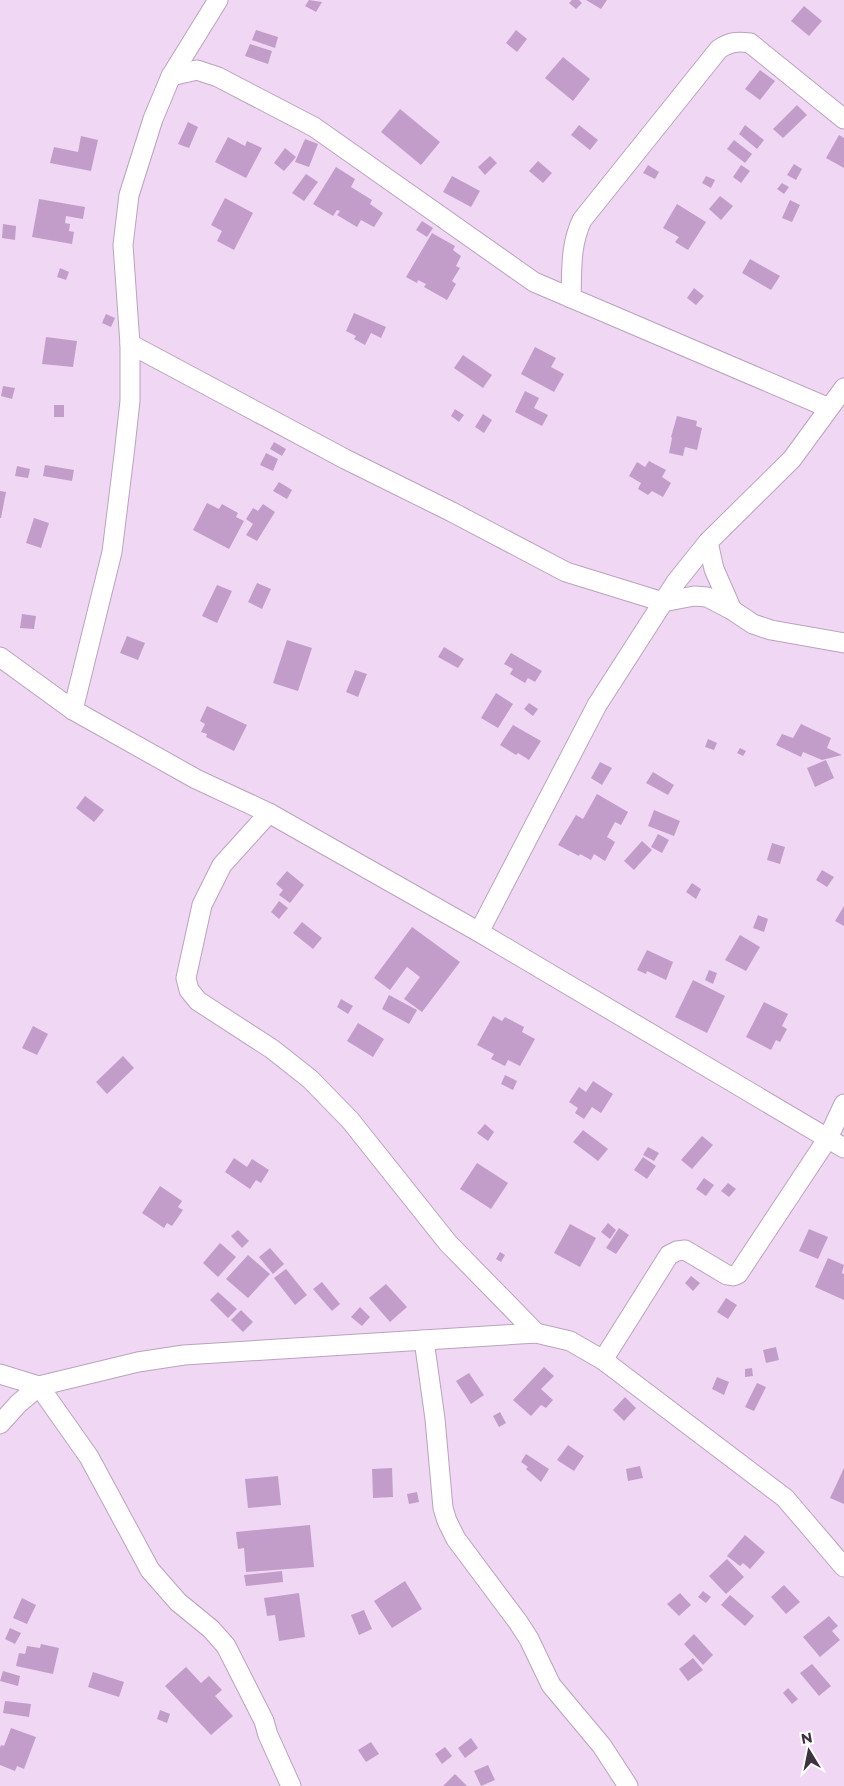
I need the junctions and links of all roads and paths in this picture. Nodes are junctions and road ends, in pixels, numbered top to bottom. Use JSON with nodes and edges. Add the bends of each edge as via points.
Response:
{"nodes":[{"id":1,"x":218,"y":0,"type":"edge"},
{"id":2,"x":172,"y":76,"type":"junction"},
{"id":3,"x":844,"y":119,"type":"edge"},
{"id":4,"x":571,"y":298,"type":"junction"},
{"id":5,"x":130,"y":344,"type":"junction"},
{"id":6,"x":844,"y":388,"type":"edge"},
{"id":7,"x":829,"y":408,"type":"junction"},
{"id":8,"x":708,"y":542,"type":"junction"},
{"id":9,"x":663,"y":602,"type":"junction"},
{"id":10,"x":732,"y":610,"type":"junction"},
{"id":11,"x":844,"y":642,"type":"edge"},
{"id":12,"x":0,"y":657,"type":"edge"},
{"id":13,"x":73,"y":710,"type":"junction"},
{"id":14,"x":269,"y":813,"type":"junction"},
{"id":15,"x":479,"y":932,"type":"junction"},
{"id":16,"x":844,"y":1104,"type":"edge"},
{"id":17,"x":828,"y":1138,"type":"junction"},
{"id":18,"x":844,"y":1148,"type":"edge"},
{"id":19,"x":536,"y":1333,"type":"junction"},
{"id":20,"x":424,"y":1340,"type":"junction"},
{"id":21,"x":603,"y":1360,"type":"junction"},
{"id":22,"x":0,"y":1374,"type":"edge"},
{"id":23,"x":39,"y":1386,"type":"junction"},
{"id":24,"x":0,"y":1424,"type":"edge"},
{"id":25,"x":844,"y":1567,"type":"edge"},
{"id":26,"x":291,"y":1786,"type":"edge"},
{"id":27,"x":628,"y":1786,"type":"edge"}],
"edges":[{"from":1,"to":2,"type":"street"},
{"from":2,"to":4,"type":"street","via":[[197,70],[218,77],[314,127],[520,273]]},
{"from":2,"to":5,"type":"street","via":[[153,119],[129,195],[123,245]]},
{"from":3,"to":4,"type":"street","via":[[750,43],[728,43],[718,50],[582,220],[573,244]]},
{"from":4,"to":7,"type":"street"},
{"from":5,"to":9,"type":"street","via":[[566,572]]},
{"from":5,"to":13,"type":"street","via":[[130,401],[112,552]]},
{"from":6,"to":7,"type":"street"},
{"from":7,"to":8,"type":"street","via":[[792,459]]},
{"from":8,"to":9,"type":"street"},
{"from":8,"to":10,"type":"street","via":[[714,569]]},
{"from":9,"to":10,"type":"street","via":[[707,597]]},
{"from":9,"to":15,"type":"street","via":[[597,705]]},
{"from":10,"to":11,"type":"street","via":[[753,624],[771,630]]},
{"from":12,"to":13,"type":"street"},
{"from":13,"to":14,"type":"street","via":[[196,779]]},
{"from":14,"to":15,"type":"street"},
{"from":14,"to":19,"type":"street","via":[[222,865],[202,905],[186,978],[189,990],[198,1001],[272,1049],[310,1079],[350,1120],[448,1243]]},
{"from":15,"to":17,"type":"street"},
{"from":16,"to":17,"type":"street"},
{"from":17,"to":18,"type":"street"},
{"from":17,"to":21,"type":"street","via":[[738,1274],[727,1275],[685,1250],[669,1255]]},
{"from":19,"to":20,"type":"street"},
{"from":19,"to":21,"type":"street","via":[[570,1341]]},
{"from":20,"to":23,"type":"street","via":[[184,1355],[138,1362]]},
{"from":20,"to":27,"type":"street","via":[[447,1521],[456,1539],[529,1639],[551,1685],[602,1746]]},
{"from":21,"to":25,"type":"street","via":[[785,1498]]},
{"from":22,"to":23,"type":"street"},
{"from":23,"to":24,"type":"street"},
{"from":23,"to":26,"type":"street","via":[[89,1457],[150,1570],[178,1602],[226,1646],[264,1721]]}]}
